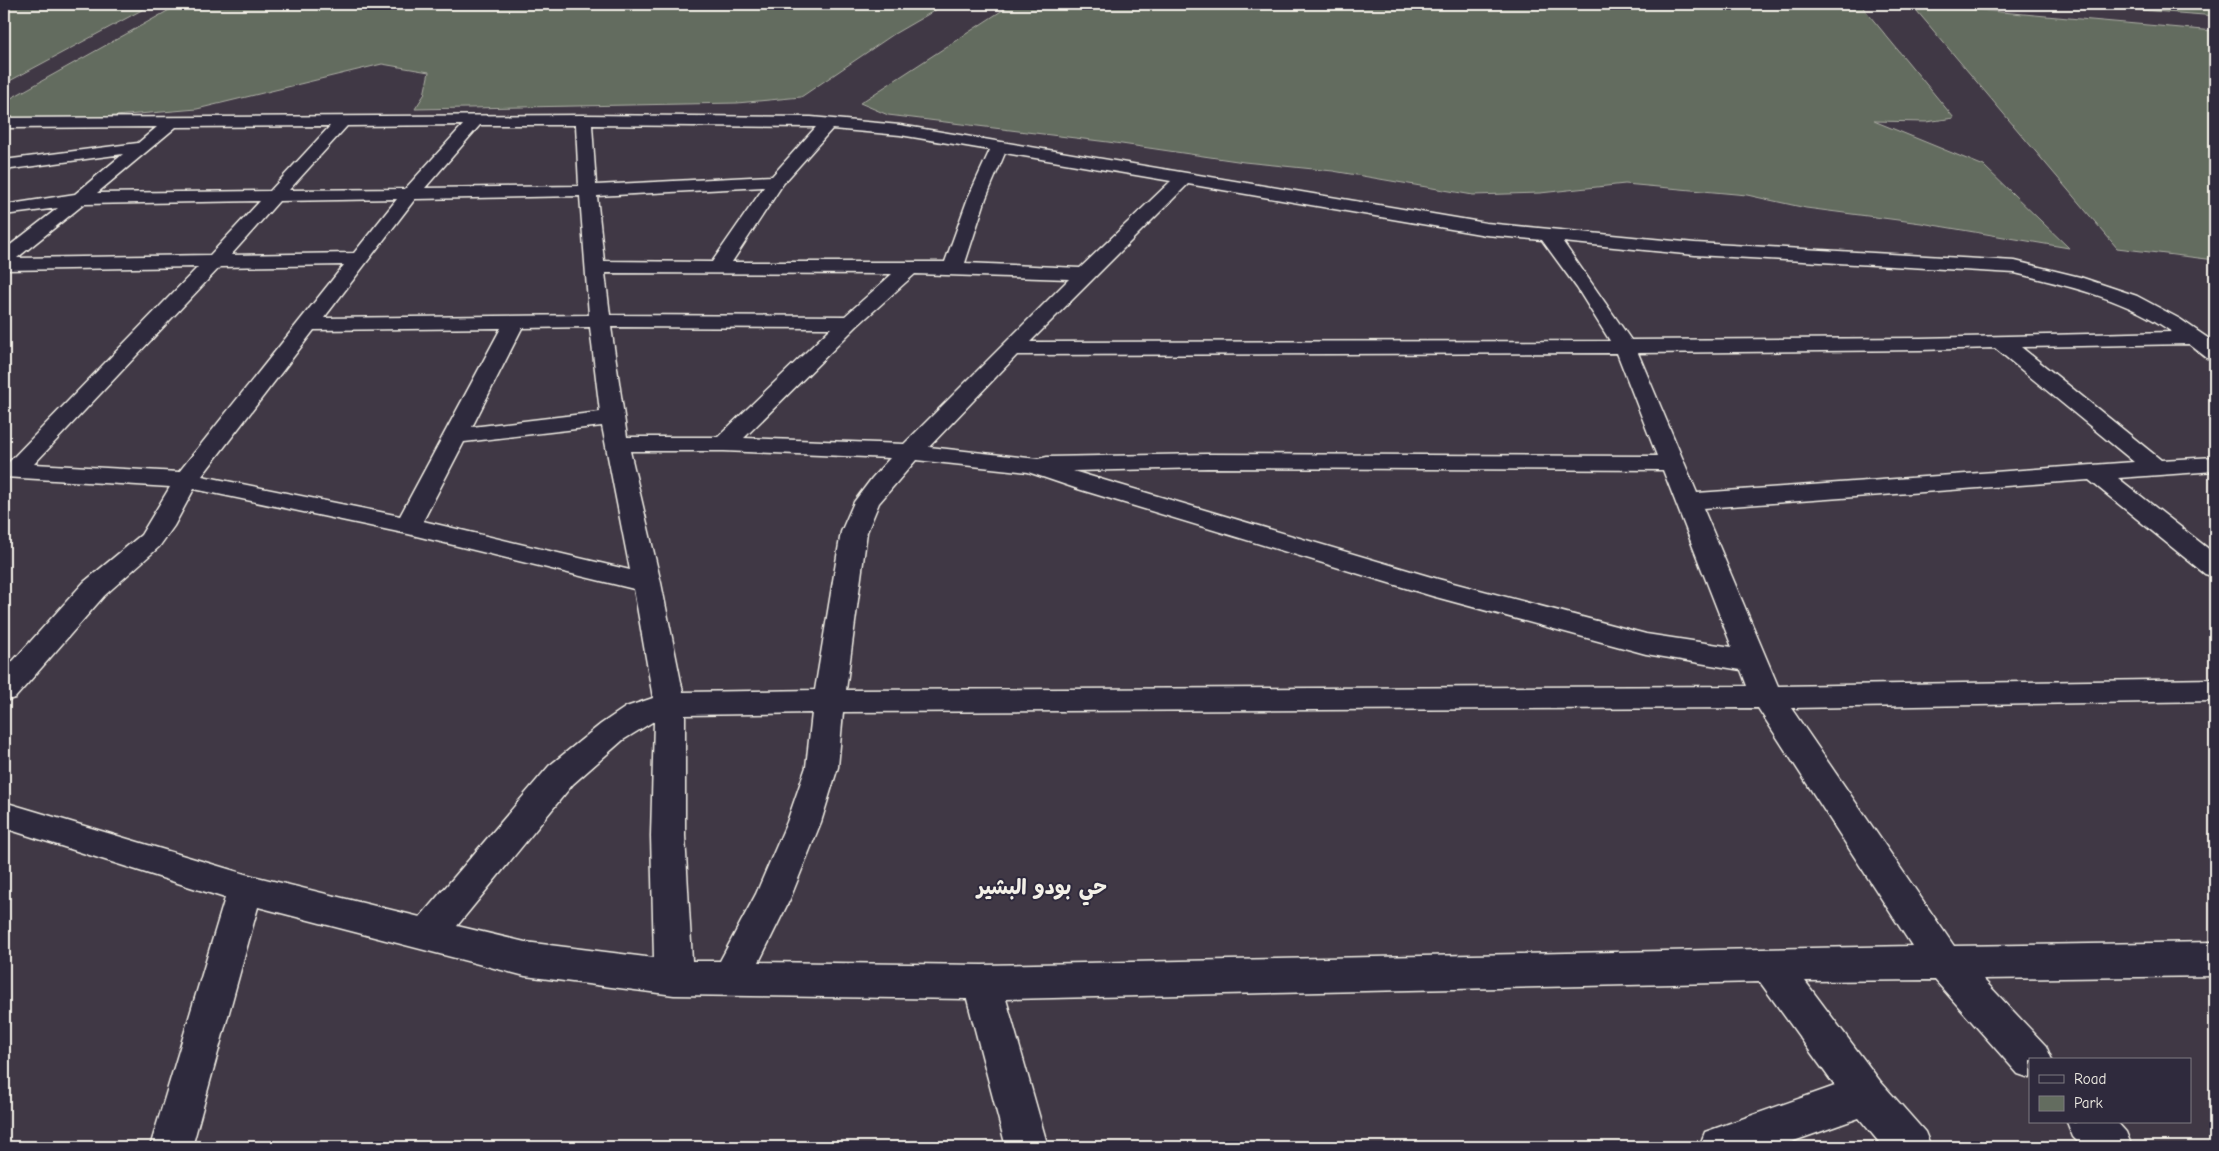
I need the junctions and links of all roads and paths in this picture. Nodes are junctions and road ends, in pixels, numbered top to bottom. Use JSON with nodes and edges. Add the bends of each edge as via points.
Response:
{"nodes":[{"id":1,"x":475,"y":120,"type":"junction"},
{"id":2,"x":584,"y":120,"type":"junction"},
{"id":3,"x":343,"y":122,"type":"junction"},
{"id":4,"x":4,"y":123,"type":"edge"},
{"id":5,"x":828,"y":123,"type":"junction"},
{"id":6,"x":170,"y":124,"type":"junction"},
{"id":7,"x":1000,"y":146,"type":"junction"},
{"id":8,"x":142,"y":147,"type":"junction"},
{"id":9,"x":4,"y":165,"type":"edge"},
{"id":10,"x":1184,"y":178,"type":"junction"},
{"id":11,"x":777,"y":181,"type":"junction"},
{"id":12,"x":588,"y":191,"type":"junction"},
{"id":13,"x":411,"y":193,"type":"junction"},
{"id":14,"x":274,"y":195,"type":"junction"},
{"id":15,"x":80,"y":199,"type":"junction"},
{"id":16,"x":4,"y":210,"type":"edge"},
{"id":17,"x":1549,"y":236,"type":"junction"},
{"id":18,"x":5,"y":259,"type":"edge"},
{"id":19,"x":359,"y":259,"type":"junction"},
{"id":20,"x":216,"y":261,"type":"junction"},
{"id":21,"x":596,"y":267,"type":"junction"},
{"id":22,"x":718,"y":268,"type":"junction"},
{"id":23,"x":910,"y":268,"type":"junction"},
{"id":24,"x":953,"y":268,"type":"junction"},
{"id":25,"x":1085,"y":274,"type":"junction"},
{"id":26,"x":600,"y":321,"type":"junction"},
{"id":27,"x":850,"y":322,"type":"junction"},
{"id":28,"x":514,"y":323,"type":"junction"},
{"id":29,"x":310,"y":324,"type":"junction"},
{"id":30,"x":2194,"y":338,"type":"junction"},
{"id":31,"x":2000,"y":341,"type":"junction"},
{"id":32,"x":1625,"y":347,"type":"junction"},
{"id":33,"x":1010,"y":349,"type":"junction"},
{"id":34,"x":2215,"y":353,"type":"edge"},
{"id":35,"x":612,"y":418,"type":"junction"},
{"id":36,"x":456,"y":436,"type":"junction"},
{"id":37,"x":616,"y":444,"type":"junction"},
{"id":38,"x":724,"y":444,"type":"junction"},
{"id":39,"x":910,"y":452,"type":"junction"},
{"id":40,"x":1671,"y":463,"type":"junction"},
{"id":41,"x":2215,"y":464,"type":"edge"},
{"id":42,"x":1031,"y":465,"type":"junction"},
{"id":43,"x":2157,"y":469,"type":"junction"},
{"id":44,"x":9,"y":470,"type":"edge"},
{"id":45,"x":2094,"y":472,"type":"junction"},
{"id":46,"x":186,"y":480,"type":"junction"},
{"id":47,"x":1687,"y":500,"type":"junction"},
{"id":48,"x":408,"y":526,"type":"junction"},
{"id":49,"x":2215,"y":568,"type":"edge"},
{"id":50,"x":647,"y":583,"type":"junction"},
{"id":51,"x":1752,"y":661,"type":"junction"},
{"id":52,"x":4,"y":690,"type":"edge"},
{"id":53,"x":2215,"y":690,"type":"edge"},
{"id":54,"x":1768,"y":697,"type":"junction"},
{"id":55,"x":829,"y":701,"type":"junction"},
{"id":56,"x":670,"y":704,"type":"junction"},
{"id":57,"x":4,"y":815,"type":"edge"},
{"id":58,"x":245,"y":889,"type":"junction"},
{"id":59,"x":427,"y":935,"type":"junction"},
{"id":60,"x":2215,"y":959,"type":"edge"},
{"id":61,"x":1945,"y":964,"type":"junction"},
{"id":62,"x":1770,"y":965,"type":"junction"},
{"id":63,"x":674,"y":978,"type":"junction"},
{"id":64,"x":730,"y":979,"type":"junction"},
{"id":65,"x":982,"y":982,"type":"junction"},
{"id":66,"x":2030,"y":1058,"type":"edge"},
{"id":67,"x":1866,"y":1095,"type":"junction"},
{"id":68,"x":2090,"y":1124,"type":"edge"},
{"id":69,"x":168,"y":1146,"type":"edge"},
{"id":70,"x":1027,"y":1147,"type":"edge"},
{"id":71,"x":1720,"y":1147,"type":"edge"},
{"id":72,"x":1910,"y":1147,"type":"edge"},
{"id":73,"x":2111,"y":1147,"type":"edge"}],
"edges":[{"from":1,"to":2,"type":"street"},
{"from":1,"to":3,"type":"street"},
{"from":1,"to":13,"type":"street"},
{"from":2,"to":5,"type":"street"},
{"from":2,"to":12,"type":"street"},
{"from":3,"to":6,"type":"street"},
{"from":3,"to":14,"type":"street"},
{"from":4,"to":6,"type":"street"},
{"from":5,"to":7,"type":"street","via":[[900,130]]},
{"from":5,"to":11,"type":"street"},
{"from":6,"to":8,"type":"street"},
{"from":7,"to":10,"type":"street"},
{"from":7,"to":24,"type":"street","via":[[977,198]]},
{"from":8,"to":9,"type":"street"},
{"from":8,"to":15,"type":"street"},
{"from":10,"to":17,"type":"street"},
{"from":10,"to":25,"type":"street"},
{"from":11,"to":12,"type":"street"},
{"from":11,"to":22,"type":"street"},
{"from":12,"to":13,"type":"street"},
{"from":12,"to":21,"type":"street"},
{"from":13,"to":14,"type":"street"},
{"from":13,"to":19,"type":"street"},
{"from":14,"to":15,"type":"street"},
{"from":14,"to":20,"type":"street"},
{"from":15,"to":16,"type":"street"},
{"from":15,"to":18,"type":"street"},
{"from":17,"to":30,"type":"street","via":[[1695,249],[2015,267],[2073,281],[2130,300]]},
{"from":17,"to":32,"type":"street"},
{"from":18,"to":20,"type":"street"},
{"from":19,"to":20,"type":"street"},
{"from":19,"to":29,"type":"street"},
{"from":20,"to":44,"type":"street"},
{"from":21,"to":22,"type":"street"},
{"from":21,"to":26,"type":"street"},
{"from":22,"to":23,"type":"street"},
{"from":23,"to":24,"type":"street"},
{"from":23,"to":27,"type":"street"},
{"from":24,"to":25,"type":"street"},
{"from":25,"to":33,"type":"street"},
{"from":26,"to":27,"type":"street"},
{"from":26,"to":28,"type":"street"},
{"from":26,"to":35,"type":"street"},
{"from":27,"to":38,"type":"street"},
{"from":28,"to":29,"type":"street"},
{"from":28,"to":36,"type":"street"},
{"from":29,"to":46,"type":"street"},
{"from":30,"to":31,"type":"street"},
{"from":30,"to":34,"type":"street"},
{"from":31,"to":32,"type":"street"},
{"from":31,"to":43,"type":"street"},
{"from":32,"to":33,"type":"street"},
{"from":32,"to":40,"type":"street"},
{"from":33,"to":39,"type":"street"},
{"from":35,"to":36,"type":"street"},
{"from":35,"to":37,"type":"street"},
{"from":36,"to":48,"type":"street"},
{"from":37,"to":38,"type":"street"},
{"from":37,"to":50,"type":"street"},
{"from":38,"to":39,"type":"street"},
{"from":39,"to":42,"type":"street"},
{"from":39,"to":55,"type":"street","via":[[867,502],[854,532]]},
{"from":40,"to":42,"type":"street","via":[[1207,461]]},
{"from":40,"to":47,"type":"street"},
{"from":41,"to":43,"type":"street"},
{"from":42,"to":51,"type":"street","via":[[1432,587],[1646,644]]},
{"from":43,"to":45,"type":"street"},
{"from":44,"to":46,"type":"street"},
{"from":45,"to":47,"type":"street"},
{"from":45,"to":49,"type":"street"},
{"from":46,"to":48,"type":"street"},
{"from":46,"to":52,"type":"street","via":[[162,526],[150,541],[94,589]]},
{"from":47,"to":51,"type":"street"},
{"from":48,"to":50,"type":"street"},
{"from":50,"to":56,"type":"street"},
{"from":51,"to":54,"type":"street"},
{"from":53,"to":54,"type":"street"},
{"from":54,"to":55,"type":"street"},
{"from":54,"to":61,"type":"street"},
{"from":55,"to":56,"type":"street"},
{"from":55,"to":64,"type":"street","via":[[822,766],[804,822],[772,899]]},
{"from":56,"to":59,"type":"street","via":[[637,715],[561,775]]},
{"from":56,"to":63,"type":"street","via":[[668,836]]},
{"from":57,"to":58,"type":"street"},
{"from":58,"to":59,"type":"street"},
{"from":58,"to":69,"type":"street"},
{"from":59,"to":63,"type":"street","via":[[526,959]]},
{"from":60,"to":61,"type":"street"},
{"from":61,"to":62,"type":"street"},
{"from":61,"to":66,"type":"street"},
{"from":62,"to":65,"type":"street"},
{"from":62,"to":67,"type":"street"},
{"from":63,"to":64,"type":"street"},
{"from":64,"to":65,"type":"street"},
{"from":65,"to":70,"type":"street"},
{"from":67,"to":71,"type":"street"},
{"from":67,"to":72,"type":"street"},
{"from":68,"to":73,"type":"street"}]}
